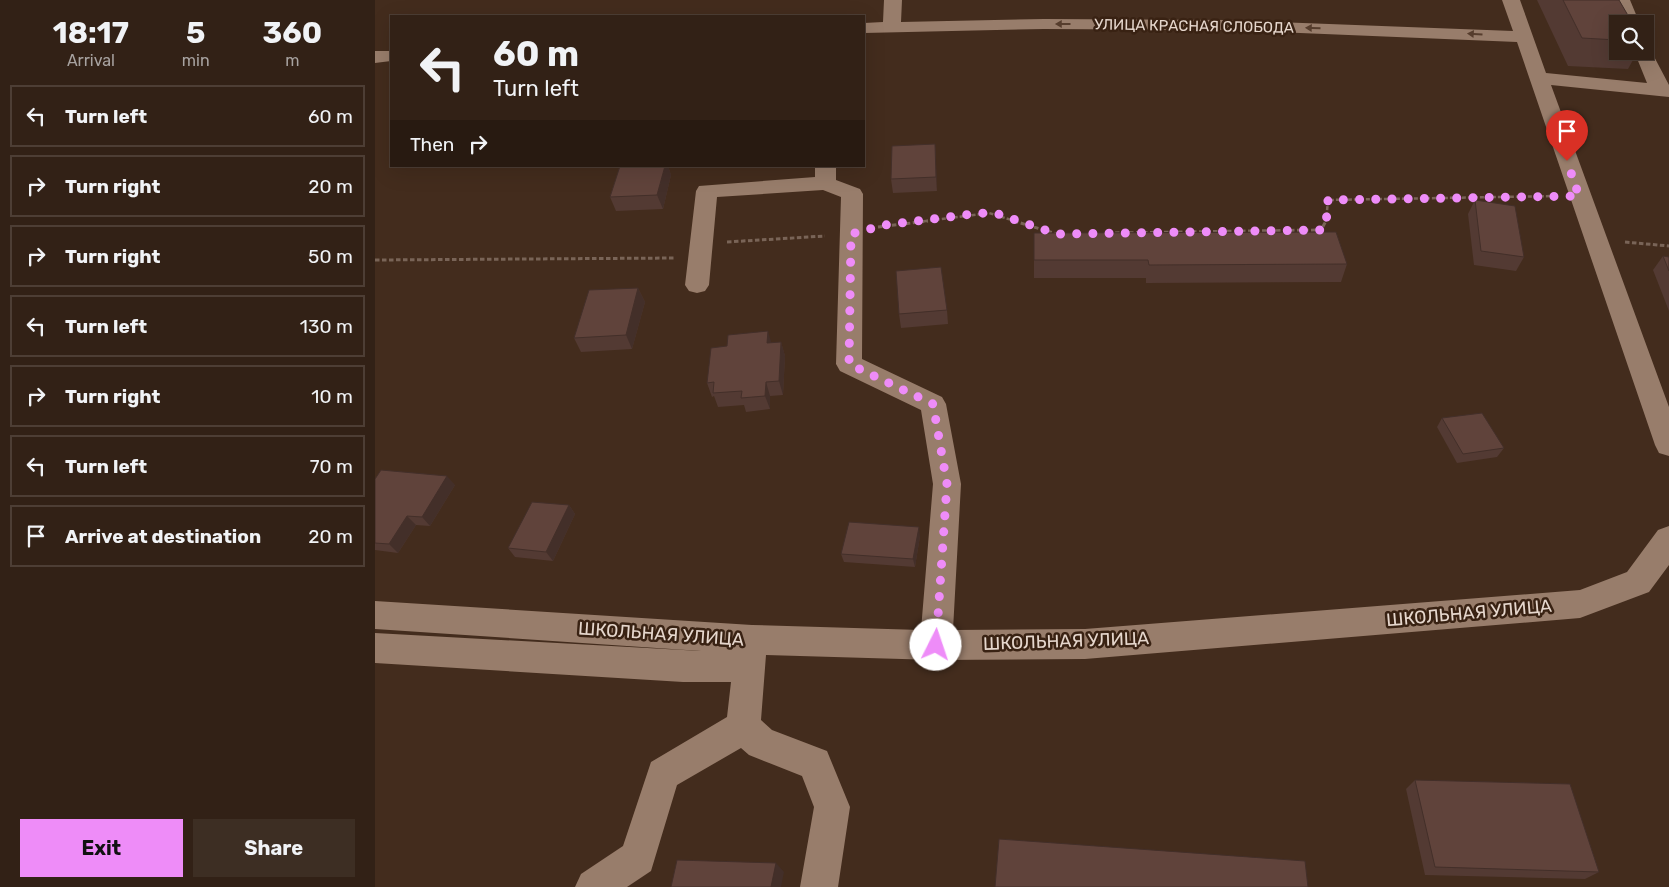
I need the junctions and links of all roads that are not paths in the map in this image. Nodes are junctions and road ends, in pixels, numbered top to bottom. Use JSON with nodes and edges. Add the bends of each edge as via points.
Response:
{"nodes":[{"id":1,"x":893,"y":0,"type":"edge"},
{"id":2,"x":1511,"y":0,"type":"edge"},
{"id":3,"x":1621,"y":0,"type":"edge"},
{"id":4,"x":1627,"y":15,"type":"edge"},
{"id":5,"x":892,"y":27,"type":"junction"},
{"id":6,"x":865,"y":28,"type":"edge"},
{"id":7,"x":1523,"y":37,"type":"junction"},
{"id":8,"x":390,"y":56,"type":"edge"},
{"id":9,"x":375,"y":57,"type":"edge"},
{"id":10,"x":1648,"y":60,"type":"edge"},
{"id":11,"x":1539,"y":78,"type":"junction"},
{"id":12,"x":1665,"y":90,"type":"edge"},
{"id":13,"x":826,"y":175,"type":"edge"},
{"id":14,"x":697,"y":286,"type":"dead end"},
{"id":15,"x":1669,"y":445,"type":"edge"},
{"id":16,"x":1669,"y":539,"type":"edge"},
{"id":17,"x":375,"y":615,"type":"edge"},
{"id":18,"x":936,"y":645,"type":"junction"},
{"id":19,"x":375,"y":648,"type":"edge"},
{"id":20,"x":751,"y":653,"type":"junction"},
{"id":21,"x":743,"y":728,"type":"junction"},
{"id":22,"x":594,"y":887,"type":"edge"},
{"id":23,"x":819,"y":887,"type":"edge"}],
"edges":[{"from":1,"to":5,"type":"street"},
{"from":2,"to":7,"type":"street"},
{"from":3,"to":4,"type":"street"},
{"from":5,"to":6,"type":"street","name":"УЛИЦА КРАСНАЯ СЛОБОДА"},
{"from":7,"to":5,"type":"street","name":"УЛИЦА КРАСНАЯ СЛОБОДА","one_way":true,"via":[[1227,25]]},
{"from":7,"to":11,"type":"street"},
{"from":8,"to":9,"type":"street"},
{"from":10,"to":12,"type":"street"},
{"from":11,"to":12,"type":"street"},
{"from":11,"to":15,"type":"street"},
{"from":13,"to":14,"type":"street","via":[[707,190]]},
{"from":13,"to":18,"type":"street","via":[[852,194],[849,364],[933,404],[947,484]]},
{"from":16,"to":18,"type":"street","name":"ШКОЛЬНАЯ УЛИЦА","via":[[1639,582],[1580,604],[1085,644]]},
{"from":17,"to":20,"type":"street","name":"ШКОЛЬНАЯ УЛИЦА"},
{"from":18,"to":20,"type":"street","name":"ШКОЛЬНАЯ УЛИЦА"},
{"from":19,"to":20,"type":"street","via":[[683,667]]},
{"from":20,"to":21,"type":"street"},
{"from":21,"to":22,"type":"street","via":[[663,774],[638,858]]},
{"from":21,"to":23,"type":"street","via":[[761,743],[815,763],[831,807]]}]}
